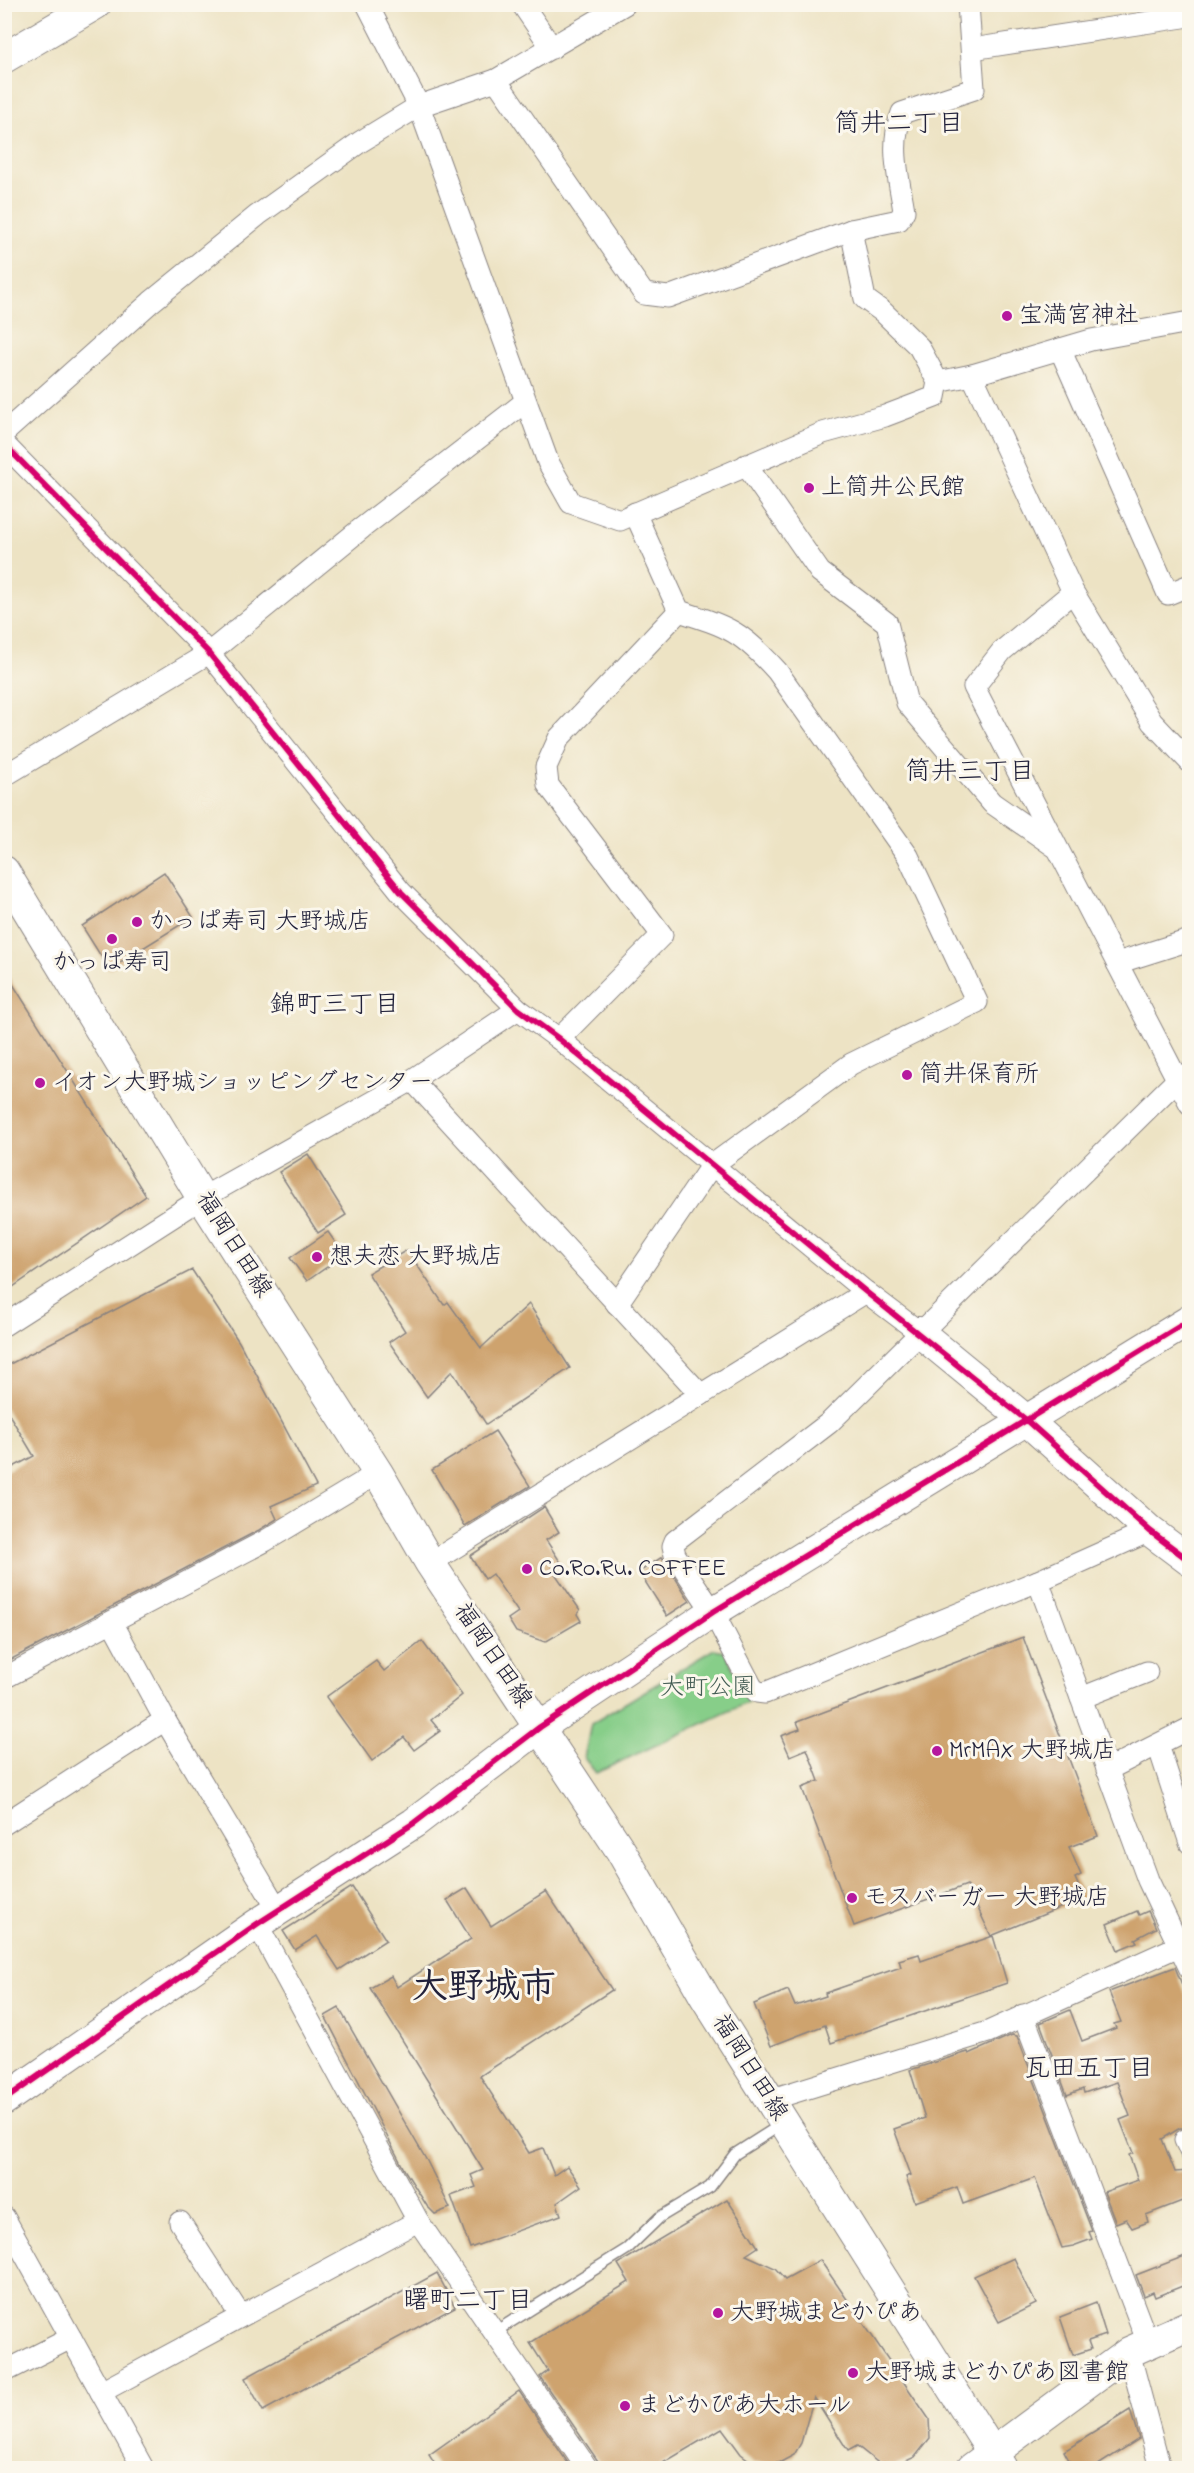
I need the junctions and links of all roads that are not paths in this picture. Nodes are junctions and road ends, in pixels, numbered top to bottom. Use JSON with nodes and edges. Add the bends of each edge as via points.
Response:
{"nodes":[{"id":1,"x":96,"y":4,"type":"edge"},
{"id":2,"x":367,"y":4,"type":"edge"},
{"id":3,"x":522,"y":4,"type":"edge"},
{"id":4,"x":625,"y":4,"type":"edge"},
{"id":5,"x":968,"y":4,"type":"edge"},
{"id":6,"x":1190,"y":16,"type":"edge"},
{"id":7,"x":552,"y":48,"type":"junction"},
{"id":8,"x":972,"y":49,"type":"junction"},
{"id":9,"x":4,"y":58,"type":"edge"},
{"id":10,"x":496,"y":80,"type":"junction"},
{"id":11,"x":419,"y":106,"type":"junction"},
{"id":12,"x":851,"y":230,"type":"junction"},
{"id":13,"x":1190,"y":325,"type":"edge"},
{"id":14,"x":1060,"y":349,"type":"junction"},
{"id":15,"x":972,"y":375,"type":"junction"},
{"id":16,"x":938,"y":381,"type":"junction"},
{"id":17,"x":525,"y":402,"type":"junction"},
{"id":18,"x":4,"y":433,"type":"edge"},
{"id":19,"x":4,"y":444,"type":"edge"},
{"id":20,"x":746,"y":465,"type":"junction"},
{"id":21,"x":635,"y":513,"type":"junction"},
{"id":22,"x":1190,"y":585,"type":"edge"},
{"id":23,"x":1073,"y":592,"type":"junction"},
{"id":24,"x":679,"y":611,"type":"junction"},
{"id":25,"x":209,"y":653,"type":"junction"},
{"id":26,"x":1190,"y":762,"type":"edge"},
{"id":27,"x":4,"y":776,"type":"edge"},
{"id":28,"x":1057,"y":848,"type":"junction"},
{"id":29,"x":4,"y":871,"type":"edge"},
{"id":30,"x":1190,"y":940,"type":"edge"},
{"id":31,"x":1117,"y":963,"type":"junction"},
{"id":32,"x":518,"y":1009,"type":"junction"},
{"id":33,"x":559,"y":1039,"type":"junction"},
{"id":34,"x":1183,"y":1077,"type":"edge"},
{"id":35,"x":412,"y":1080,"type":"junction"},
{"id":36,"x":1190,"y":1104,"type":"edge"},
{"id":37,"x":711,"y":1166,"type":"junction"},
{"id":38,"x":202,"y":1198,"type":"junction"},
{"id":39,"x":866,"y":1292,"type":"junction"},
{"id":40,"x":617,"y":1304,"type":"junction"},
{"id":41,"x":1190,"y":1320,"type":"edge"},
{"id":42,"x":4,"y":1325,"type":"edge"},
{"id":43,"x":919,"y":1332,"type":"junction"},
{"id":44,"x":701,"y":1395,"type":"junction"},
{"id":45,"x":1025,"y":1419,"type":"junction"},
{"id":46,"x":378,"y":1473,"type":"junction"},
{"id":47,"x":1150,"y":1531,"type":"junction"},
{"id":48,"x":1186,"y":1554,"type":"edge"},
{"id":49,"x":430,"y":1563,"type":"junction"},
{"id":50,"x":1038,"y":1581,"type":"junction"},
{"id":51,"x":713,"y":1612,"type":"junction"},
{"id":52,"x":112,"y":1622,"type":"junction"},
{"id":53,"x":1147,"y":1672,"type":"dead end"},
{"id":54,"x":4,"y":1678,"type":"edge"},
{"id":55,"x":1081,"y":1698,"type":"junction"},
{"id":56,"x":165,"y":1720,"type":"junction"},
{"id":57,"x":540,"y":1727,"type":"junction"},
{"id":58,"x":1190,"y":1728,"type":"edge"},
{"id":59,"x":1158,"y":1745,"type":"junction"},
{"id":60,"x":1107,"y":1770,"type":"junction"},
{"id":61,"x":4,"y":1824,"type":"edge"},
{"id":62,"x":1190,"y":1843,"type":"edge"},
{"id":63,"x":268,"y":1917,"type":"junction"},
{"id":64,"x":1184,"y":1943,"type":"edge"},
{"id":65,"x":1190,"y":1969,"type":"edge"},
{"id":66,"x":1023,"y":2015,"type":"junction"},
{"id":67,"x":4,"y":2100,"type":"edge"},
{"id":68,"x":776,"y":2111,"type":"junction"},
{"id":69,"x":4,"y":2217,"type":"edge"},
{"id":70,"x":418,"y":2221,"type":"junction"},
{"id":71,"x":180,"y":2222,"type":"dead end"},
{"id":72,"x":240,"y":2315,"type":"junction"},
{"id":73,"x":1190,"y":2325,"type":"edge"},
{"id":74,"x":493,"y":2333,"type":"junction"},
{"id":75,"x":71,"y":2338,"type":"junction"},
{"id":76,"x":1139,"y":2347,"type":"junction"},
{"id":77,"x":4,"y":2372,"type":"edge"},
{"id":78,"x":101,"y":2392,"type":"junction"},
{"id":79,"x":989,"y":2463,"type":"edge"},
{"id":80,"x":143,"y":2469,"type":"edge"},
{"id":81,"x":587,"y":2469,"type":"edge"},
{"id":82,"x":1160,"y":2469,"type":"edge"}],
"edges":[{"from":1,"to":9,"type":"street"},
{"from":2,"to":11,"type":"street"},
{"from":3,"to":7,"type":"street"},
{"from":4,"to":7,"type":"street"},
{"from":5,"to":8,"type":"street"},
{"from":6,"to":8,"type":"street"},
{"from":7,"to":10,"type":"street"},
{"from":8,"to":12,"type":"street","via":[[974,89],[902,113],[894,152],[904,212],[899,220]]},
{"from":10,"to":11,"type":"street"},
{"from":10,"to":12,"type":"street","via":[[644,294],[668,297]]},
{"from":11,"to":17,"type":"street"},
{"from":11,"to":18,"type":"street","via":[[258,214],[151,302]]},
{"from":12,"to":16,"type":"street","via":[[865,299],[919,347]]},
{"from":13,"to":14,"type":"street","via":[[1091,340]]},
{"from":14,"to":15,"type":"street"},
{"from":14,"to":22,"type":"street","via":[[1168,594]]},
{"from":15,"to":16,"type":"street"},
{"from":15,"to":23,"type":"street"},
{"from":16,"to":20,"type":"street","via":[[935,397],[823,433]]},
{"from":17,"to":21,"type":"street","via":[[548,462],[571,502],[620,520]]},
{"from":17,"to":25,"type":"street"},
{"from":19,"to":25,"type":"street"},
{"from":20,"to":21,"type":"street"},
{"from":20,"to":28,"type":"street","via":[[820,572],[887,623],[907,703],[992,803]]},
{"from":21,"to":24,"type":"street"},
{"from":23,"to":26,"type":"street","via":[[1152,722]]},
{"from":23,"to":28,"type":"street","via":[[1002,651],[974,687]]},
{"from":24,"to":33,"type":"street","via":[[559,738],[546,767],[548,785],[662,935]]},
{"from":24,"to":37,"type":"street","via":[[728,627],[752,643],[777,671],[908,856],[977,1002],[851,1064]]},
{"from":25,"to":27,"type":"street"},
{"from":25,"to":32,"type":"street","via":[[401,892]]},
{"from":28,"to":31,"type":"street"},
{"from":29,"to":38,"type":"street","name":"福岡日田線"},
{"from":30,"to":31,"type":"street"},
{"from":31,"to":34,"type":"street"},
{"from":32,"to":33,"type":"street"},
{"from":32,"to":35,"type":"street"},
{"from":33,"to":37,"type":"street"},
{"from":34,"to":36,"type":"street"},
{"from":34,"to":43,"type":"street"},
{"from":35,"to":38,"type":"street"},
{"from":35,"to":40,"type":"street"},
{"from":37,"to":39,"type":"street"},
{"from":37,"to":40,"type":"street"},
{"from":38,"to":42,"type":"street"},
{"from":38,"to":46,"type":"street","name":"福岡日田線"},
{"from":39,"to":43,"type":"street"},
{"from":39,"to":44,"type":"street"},
{"from":40,"to":44,"type":"street"},
{"from":41,"to":45,"type":"street"},
{"from":43,"to":45,"type":"street"},
{"from":43,"to":51,"type":"street","via":[[829,1423],[675,1541],[675,1555]]},
{"from":44,"to":49,"type":"street"},
{"from":45,"to":47,"type":"street"},
{"from":45,"to":51,"type":"street"},
{"from":46,"to":49,"type":"street","name":"福岡日田線"},
{"from":46,"to":52,"type":"street","via":[[265,1541]]},
{"from":47,"to":48,"type":"street"},
{"from":47,"to":50,"type":"street"},
{"from":49,"to":57,"type":"street","name":"福岡日田線"},
{"from":50,"to":51,"type":"street","via":[[765,1693],[752,1688]]},
{"from":50,"to":55,"type":"street"},
{"from":51,"to":57,"type":"street"},
{"from":52,"to":54,"type":"street"},
{"from":52,"to":56,"type":"street"},
{"from":53,"to":55,"type":"street"},
{"from":55,"to":60,"type":"street"},
{"from":56,"to":61,"type":"street"},
{"from":56,"to":63,"type":"street"},
{"from":57,"to":63,"type":"street","via":[[414,1823]]},
{"from":57,"to":68,"type":"street","name":"福岡日田線","via":[[621,1851]]},
{"from":58,"to":59,"type":"street"},
{"from":59,"to":60,"type":"street"},
{"from":59,"to":62,"type":"street"},
{"from":60,"to":64,"type":"street","via":[[1148,1880]]},
{"from":63,"to":67,"type":"street"},
{"from":63,"to":70,"type":"street"},
{"from":64,"to":65,"type":"street"},
{"from":64,"to":66,"type":"street"},
{"from":66,"to":68,"type":"street","via":[[988,2032]]},
{"from":66,"to":76,"type":"street"},
{"from":68,"to":74,"type":"lane","via":[[710,2187],[660,2217],[627,2249]]},
{"from":68,"to":79,"type":"street","name":"福岡日田線"},
{"from":69,"to":75,"type":"street"},
{"from":70,"to":72,"type":"street"},
{"from":70,"to":74,"type":"street"},
{"from":71,"to":72,"type":"street"},
{"from":72,"to":78,"type":"street"},
{"from":73,"to":76,"type":"street"},
{"from":74,"to":81,"type":"street"},
{"from":75,"to":77,"type":"street"},
{"from":75,"to":78,"type":"street"},
{"from":76,"to":79,"type":"street"},
{"from":76,"to":82,"type":"street"},
{"from":78,"to":80,"type":"street"}]}
